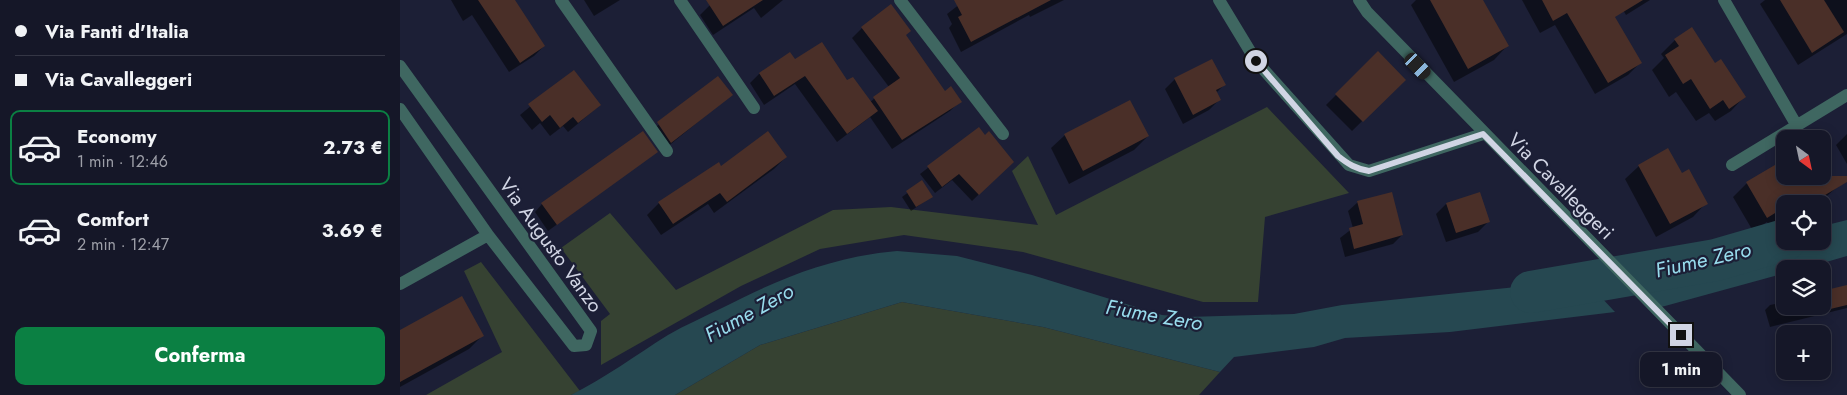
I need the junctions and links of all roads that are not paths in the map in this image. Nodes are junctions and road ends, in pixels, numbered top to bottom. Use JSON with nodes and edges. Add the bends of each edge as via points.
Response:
{"nodes":[{"id":1,"x":561,"y":0,"type":"edge"},
{"id":2,"x":680,"y":0,"type":"edge"},
{"id":3,"x":1219,"y":0,"type":"edge"},
{"id":4,"x":1359,"y":0,"type":"edge"},
{"id":5,"x":1724,"y":0,"type":"edge"},
{"id":6,"x":904,"y":1,"type":"edge"},
{"id":7,"x":400,"y":66,"type":"edge"},
{"id":8,"x":1847,"y":95,"type":"edge"},
{"id":9,"x":400,"y":108,"type":"edge"},
{"id":10,"x":754,"y":108,"type":"dead end"},
{"id":11,"x":1797,"y":126,"type":"junction"},
{"id":12,"x":1003,"y":134,"type":"dead end"},
{"id":13,"x":1483,"y":134,"type":"junction"},
{"id":14,"x":667,"y":151,"type":"dead end"},
{"id":15,"x":1732,"y":165,"type":"dead end"},
{"id":16,"x":488,"y":235,"type":"junction"},
{"id":17,"x":400,"y":284,"type":"edge"},
{"id":18,"x":1740,"y":395,"type":"edge"}],
"edges":[{"from":1,"to":14,"type":"street"},
{"from":2,"to":10,"type":"street"},
{"from":3,"to":13,"type":"street","via":[[1256,61],[1348,165],[1369,171]]},
{"from":4,"to":13,"type":"street","name":"Via Cavalleggeri"},
{"from":5,"to":11,"type":"street"},
{"from":6,"to":12,"type":"street"},
{"from":7,"to":16,"type":"street","name":"Via Augusto Vanzo","via":[[591,331],[586,345],[574,346]]},
{"from":8,"to":11,"type":"street"},
{"from":9,"to":16,"type":"street","name":"Via Augusto Vanzo"},
{"from":11,"to":15,"type":"street"},
{"from":13,"to":18,"type":"street","name":"Via Cavalleggeri"},
{"from":16,"to":17,"type":"street"}]}
